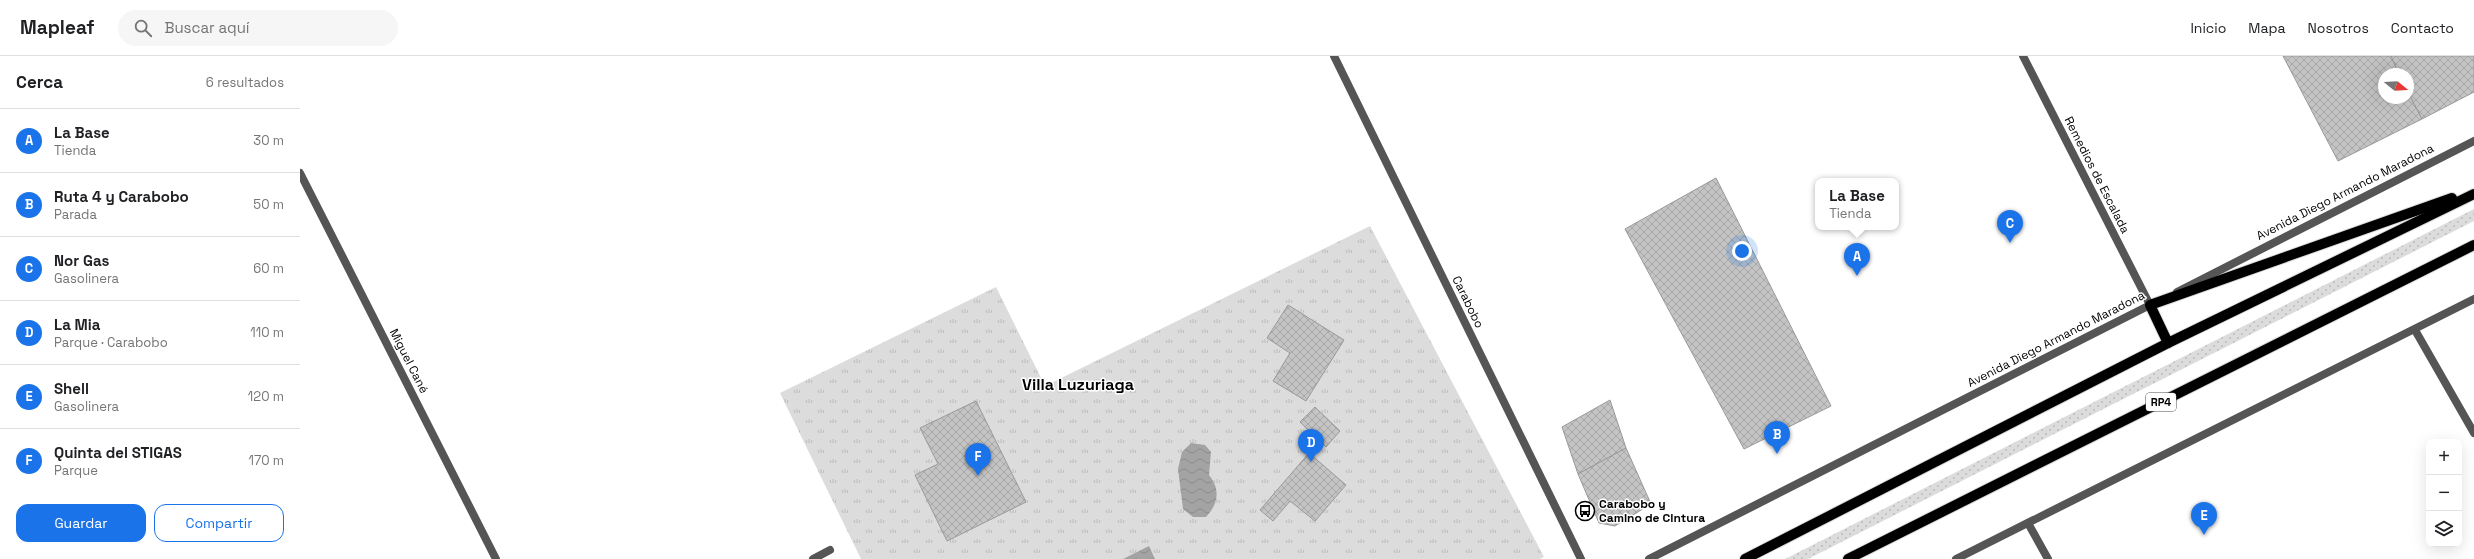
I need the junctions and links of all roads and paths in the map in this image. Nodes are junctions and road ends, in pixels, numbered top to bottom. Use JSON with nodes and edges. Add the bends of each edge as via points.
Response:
{"nodes":[{"id":1,"x":1334,"y":56,"type":"edge"},
{"id":2,"x":2023,"y":56,"type":"edge"},
{"id":3,"x":2474,"y":141,"type":"edge"},
{"id":4,"x":300,"y":173,"type":"edge"},
{"id":5,"x":2474,"y":191,"type":"edge"},
{"id":6,"x":2474,"y":194,"type":"edge"},
{"id":7,"x":2474,"y":245,"type":"edge"},
{"id":8,"x":2474,"y":299,"type":"edge"},
{"id":9,"x":2150,"y":305,"type":"junction"},
{"id":10,"x":2415,"y":330,"type":"junction"},
{"id":11,"x":2168,"y":343,"type":"junction"},
{"id":12,"x":2474,"y":433,"type":"edge"},
{"id":13,"x":2028,"y":523,"type":"junction"},
{"id":14,"x":830,"y":550,"type":"dead end"},
{"id":15,"x":496,"y":559,"type":"edge"},
{"id":16,"x":813,"y":559,"type":"edge"},
{"id":17,"x":1581,"y":559,"type":"edge"},
{"id":18,"x":1649,"y":559,"type":"edge"},
{"id":19,"x":1745,"y":559,"type":"edge"},
{"id":20,"x":1848,"y":559,"type":"edge"},
{"id":21,"x":1956,"y":559,"type":"edge"},
{"id":22,"x":2048,"y":559,"type":"edge"}],
"edges":[{"from":1,"to":17,"type":"street","name":"Carabobo"},
{"from":2,"to":9,"type":"street","name":"Remedios de Escalada"},
{"from":3,"to":9,"type":"street","name":"Avenida Diego Armando Maradona"},
{"from":4,"to":15,"type":"street","name":"Miguel Cané"},
{"from":5,"to":9,"type":"main road"},
{"from":6,"to":11,"type":"main road"},
{"from":7,"to":20,"type":"main road","number":"RP4"},
{"from":8,"to":10,"type":"street"},
{"from":9,"to":11,"type":"main road"},
{"from":9,"to":18,"type":"street","name":"Avenida Diego Armando Maradona"},
{"from":10,"to":12,"type":"street"},
{"from":10,"to":13,"type":"street"},
{"from":11,"to":19,"type":"main road"},
{"from":13,"to":21,"type":"street"},
{"from":13,"to":22,"type":"street"},
{"from":14,"to":16,"type":"street"}]}
